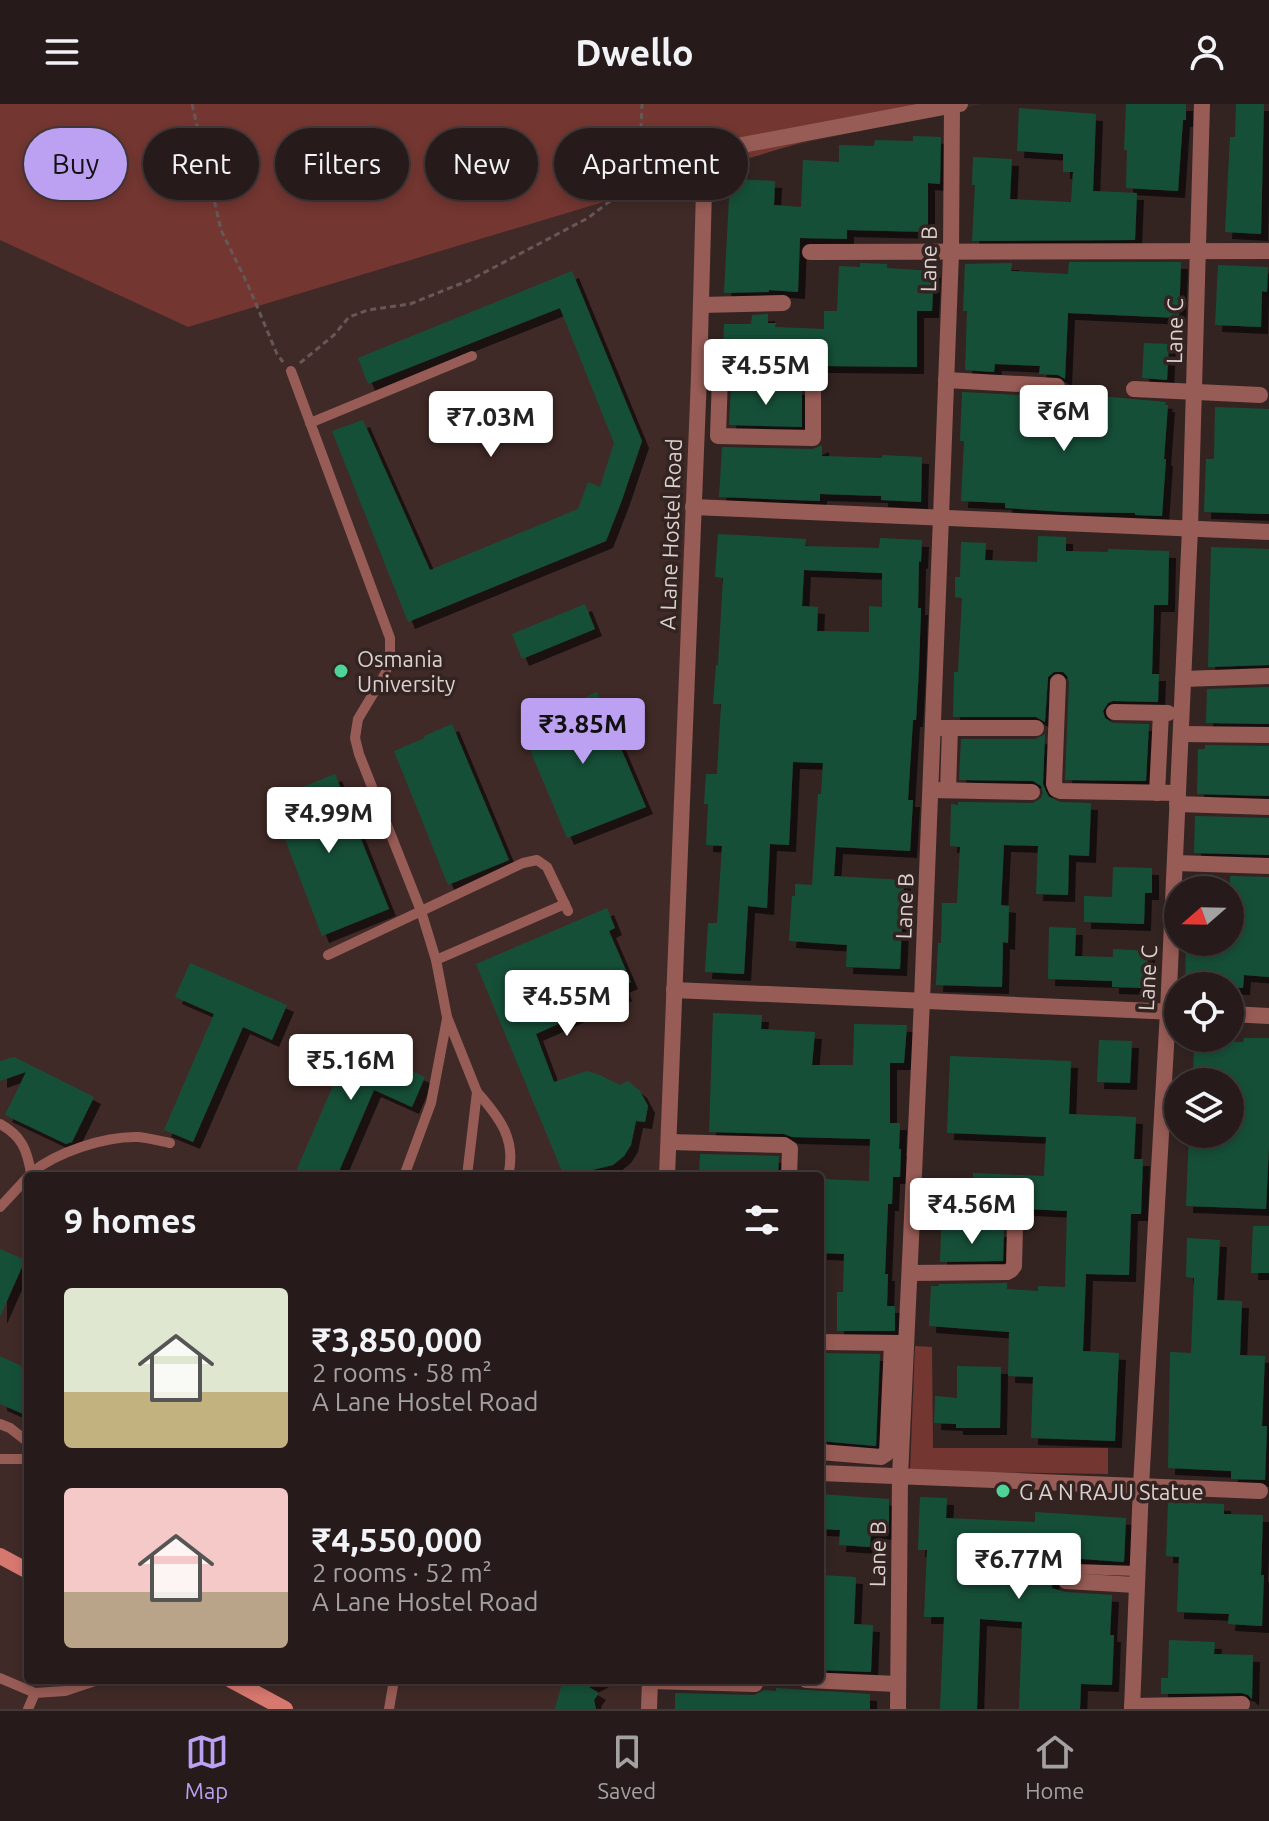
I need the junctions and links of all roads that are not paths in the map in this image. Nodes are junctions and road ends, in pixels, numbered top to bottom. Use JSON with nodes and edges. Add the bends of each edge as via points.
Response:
{"nodes":[{"id":1,"x":1202,"y":104,"type":"edge"},
{"id":2,"x":956,"y":105,"type":"edge"},
{"id":3,"x":1269,"y":251,"type":"edge"},
{"id":4,"x":810,"y":252,"type":"dead end"},
{"id":5,"x":1197,"y":252,"type":"junction"},
{"id":6,"x":951,"y":253,"type":"junction"},
{"id":7,"x":783,"y":303,"type":"dead end"},
{"id":8,"x":701,"y":305,"type":"junction"},
{"id":9,"x":472,"y":356,"type":"dead end"},
{"id":10,"x":291,"y":371,"type":"road end"},
{"id":11,"x":699,"y":376,"type":"junction"},
{"id":12,"x":720,"y":376,"type":"junction"},
{"id":13,"x":946,"y":380,"type":"junction"},
{"id":14,"x":1057,"y":386,"type":"dead end"},
{"id":15,"x":1134,"y":389,"type":"dead end"},
{"id":16,"x":1195,"y":391,"type":"junction"},
{"id":17,"x":1260,"y":395,"type":"dead end"},
{"id":18,"x":310,"y":423,"type":"junction"},
{"id":19,"x":693,"y":507,"type":"junction"},
{"id":20,"x":941,"y":517,"type":"junction"},
{"id":21,"x":1190,"y":529,"type":"junction"},
{"id":22,"x":1269,"y":532,"type":"edge"},
{"id":23,"x":1269,"y":676,"type":"edge"},
{"id":24,"x":1183,"y":679,"type":"junction"},
{"id":25,"x":1058,"y":682,"type":"dead end"},
{"id":26,"x":1114,"y":712,"type":"dead end"},
{"id":27,"x":1161,"y":713,"type":"junction"},
{"id":28,"x":1182,"y":714,"type":"junction"},
{"id":29,"x":942,"y":728,"type":"junction"},
{"id":30,"x":1036,"y":728,"type":"dead end"},
{"id":31,"x":1181,"y":734,"type":"junction"},
{"id":32,"x":1269,"y":735,"type":"edge"},
{"id":33,"x":1159,"y":752,"type":"junction"},
{"id":34,"x":1180,"y":753,"type":"junction"},
{"id":35,"x":939,"y":790,"type":"junction"},
{"id":36,"x":1032,"y":792,"type":"dead end"},
{"id":37,"x":1157,"y":793,"type":"junction"},
{"id":38,"x":1178,"y":799,"type":"junction"},
{"id":39,"x":1269,"y":807,"type":"edge"},
{"id":40,"x":1175,"y":863,"type":"junction"},
{"id":41,"x":1269,"y":866,"type":"edge"},
{"id":42,"x":421,"y":911,"type":"junction"},
{"id":43,"x":328,"y":955,"type":"dead end"},
{"id":44,"x":436,"y":960,"type":"junction"},
{"id":45,"x":1174,"y":972,"type":"edge"},
{"id":46,"x":674,"y":990,"type":"junction"},
{"id":47,"x":922,"y":1000,"type":"junction"},
{"id":48,"x":1164,"y":1011,"type":"edge"},
{"id":49,"x":1244,"y":1015,"type":"edge"},
{"id":50,"x":1269,"y":1016,"type":"edge"},
{"id":51,"x":447,"y":1017,"type":"junction"},
{"id":52,"x":1170,"y":1052,"type":"edge"},
{"id":53,"x":477,"y":1092,"type":"junction"},
{"id":54,"x":0,"y":1124,"type":"edge"},
{"id":55,"x":669,"y":1142,"type":"junction"},
{"id":56,"x":170,"y":1143,"type":"dead end"},
{"id":57,"x":29,"y":1172,"type":"edge"},
{"id":58,"x":34,"y":1172,"type":"edge"},
{"id":59,"x":405,"y":1172,"type":"edge"},
{"id":60,"x":467,"y":1172,"type":"edge"},
{"id":61,"x":509,"y":1172,"type":"edge"},
{"id":62,"x":667,"y":1172,"type":"edge"},
{"id":63,"x":789,"y":1172,"type":"edge"},
{"id":64,"x":24,"y":1181,"type":"edge"},
{"id":65,"x":0,"y":1207,"type":"edge"},
{"id":66,"x":912,"y":1219,"type":"junction"},
{"id":67,"x":910,"y":1273,"type":"junction"},
{"id":68,"x":824,"y":1342,"type":"edge"},
{"id":69,"x":900,"y":1343,"type":"junction"},
{"id":70,"x":0,"y":1424,"type":"edge"},
{"id":71,"x":24,"y":1439,"type":"edge"},
{"id":72,"x":824,"y":1452,"type":"edge"},
{"id":73,"x":0,"y":1459,"type":"edge"},
{"id":74,"x":24,"y":1459,"type":"edge"},
{"id":75,"x":824,"y":1473,"type":"edge"},
{"id":76,"x":900,"y":1477,"type":"junction"},
{"id":77,"x":1141,"y":1486,"type":"junction"},
{"id":78,"x":1260,"y":1491,"type":"dead end"},
{"id":79,"x":0,"y":1556,"type":"edge"},
{"id":80,"x":24,"y":1569,"type":"edge"},
{"id":81,"x":1071,"y":1575,"type":"dead end"},
{"id":82,"x":1137,"y":1578,"type":"junction"},
{"id":83,"x":0,"y":1678,"type":"edge"},
{"id":84,"x":824,"y":1681,"type":"edge"},
{"id":85,"x":86,"y":1684,"type":"edge"},
{"id":86,"x":238,"y":1684,"type":"edge"},
{"id":87,"x":393,"y":1684,"type":"edge"},
{"id":88,"x":650,"y":1684,"type":"edge"},
{"id":89,"x":898,"y":1684,"type":"junction"},
{"id":90,"x":35,"y":1693,"type":"junction"},
{"id":91,"x":1242,"y":1704,"type":"dead end"},
{"id":92,"x":1132,"y":1707,"type":"edge"},
{"id":93,"x":281,"y":1708,"type":"edge"},
{"id":94,"x":28,"y":1709,"type":"edge"},
{"id":95,"x":389,"y":1709,"type":"edge"},
{"id":96,"x":649,"y":1709,"type":"edge"},
{"id":97,"x":898,"y":1709,"type":"edge"}],
"edges":[{"from":1,"to":5,"type":"street","name":"Lane C"},
{"from":2,"to":6,"type":"street","name":"Lane B"},
{"from":2,"to":8,"type":"street","name":"A Lane Hostel Road","via":[[705,152]]},
{"from":3,"to":5,"type":"street"},
{"from":4,"to":6,"type":"street"},
{"from":5,"to":6,"type":"street"},
{"from":5,"to":16,"type":"street","name":"Lane C"},
{"from":6,"to":13,"type":"street","name":"Lane B"},
{"from":7,"to":8,"type":"street"},
{"from":8,"to":11,"type":"street","name":"A Lane Hostel Road"},
{"from":9,"to":18,"type":"lane"},
{"from":10,"to":18,"type":"lane"},
{"from":11,"to":12,"type":"street"},
{"from":11,"to":19,"type":"street","name":"A Lane Hostel Road"},
{"from":12,"to":12,"type":"street","via":[[718,436],[813,438],[813,377]]},
{"from":13,"to":14,"type":"street"},
{"from":13,"to":20,"type":"street","name":"Lane B"},
{"from":15,"to":16,"type":"street"},
{"from":16,"to":17,"type":"street"},
{"from":16,"to":21,"type":"street","name":"Lane C"},
{"from":18,"to":42,"type":"lane","via":[[390,638],[385,674],[358,719],[355,738]]},
{"from":19,"to":20,"type":"street"},
{"from":19,"to":46,"type":"street","name":"A Lane Hostel Road"},
{"from":20,"to":21,"type":"street"},
{"from":20,"to":29,"type":"street","name":"Lane B"},
{"from":21,"to":22,"type":"street"},
{"from":21,"to":24,"type":"street","name":"Lane C"},
{"from":23,"to":24,"type":"street"},
{"from":24,"to":28,"type":"street","name":"Lane C"},
{"from":25,"to":37,"type":"street","via":[[1056,789]]},
{"from":26,"to":27,"type":"street"},
{"from":27,"to":28,"type":"street"},
{"from":27,"to":33,"type":"street"},
{"from":28,"to":31,"type":"street","name":"Lane C"},
{"from":29,"to":30,"type":"street"},
{"from":29,"to":35,"type":"street","name":"Lane B"},
{"from":31,"to":32,"type":"street"},
{"from":31,"to":34,"type":"street","name":"Lane C"},
{"from":33,"to":34,"type":"street"},
{"from":33,"to":37,"type":"street"},
{"from":34,"to":38,"type":"street","name":"Lane C"},
{"from":35,"to":36,"type":"street"},
{"from":35,"to":47,"type":"street","name":"Lane B"},
{"from":37,"to":38,"type":"street"},
{"from":38,"to":39,"type":"street"},
{"from":38,"to":40,"type":"street","name":"Lane C"},
{"from":40,"to":41,"type":"street"},
{"from":40,"to":45,"type":"street","name":"Lane C"},
{"from":42,"to":43,"type":"lane"},
{"from":42,"to":44,"type":"lane"},
{"from":42,"to":44,"type":"lane","via":[[537,860],[547,867],[567,908]]},
{"from":44,"to":51,"type":"lane"},
{"from":46,"to":47,"type":"street"},
{"from":46,"to":55,"type":"street","name":"A Lane Hostel Road"},
{"from":47,"to":48,"type":"street"},
{"from":47,"to":66,"type":"street","name":"Lane B"},
{"from":49,"to":50,"type":"street"},
{"from":51,"to":53,"type":"lane"},
{"from":51,"to":59,"type":"lane","via":[[431,1103]]},
{"from":52,"to":77,"type":"street","name":"Lane C"},
{"from":53,"to":60,"type":"lane"},
{"from":53,"to":61,"type":"lane","via":[[504,1127],[512,1152]]},
{"from":54,"to":57,"type":"lane","via":[[13,1131],[27,1151]]},
{"from":55,"to":62,"type":"street","name":"A Lane Hostel Road"},
{"from":55,"to":63,"type":"street","via":[[784,1145],[790,1149]]},
{"from":56,"to":58,"type":"lane","via":[[135,1137],[92,1143]]},
{"from":64,"to":65,"type":"lane"},
{"from":66,"to":67,"type":"street","name":"Lane B"},
{"from":66,"to":67,"type":"street","via":[[1006,1219],[1015,1226],[1014,1266],[1007,1272]]},
{"from":67,"to":69,"type":"street","name":"Lane B"},
{"from":68,"to":69,"type":"street"},
{"from":69,"to":72,"type":"street","via":[[887,1453],[881,1457]]},
{"from":69,"to":76,"type":"street","name":"Lane B"},
{"from":70,"to":71,"type":"lane"},
{"from":73,"to":74,"type":"lane"},
{"from":75,"to":76,"type":"street"},
{"from":76,"to":77,"type":"street"},
{"from":76,"to":89,"type":"street","name":"Lane B"},
{"from":77,"to":78,"type":"street"},
{"from":77,"to":82,"type":"street","name":"Lane C"},
{"from":79,"to":80,"type":"main road"},
{"from":81,"to":82,"type":"street"},
{"from":82,"to":92,"type":"street","name":"Lane C"},
{"from":83,"to":90,"type":"lane"},
{"from":84,"to":89,"type":"street"},
{"from":85,"to":90,"type":"lane"},
{"from":86,"to":93,"type":"main road"},
{"from":87,"to":95,"type":"lane"},
{"from":88,"to":96,"type":"street"},
{"from":89,"to":97,"type":"street","name":"Lane B"},
{"from":90,"to":94,"type":"lane"},
{"from":91,"to":92,"type":"street"}]}
